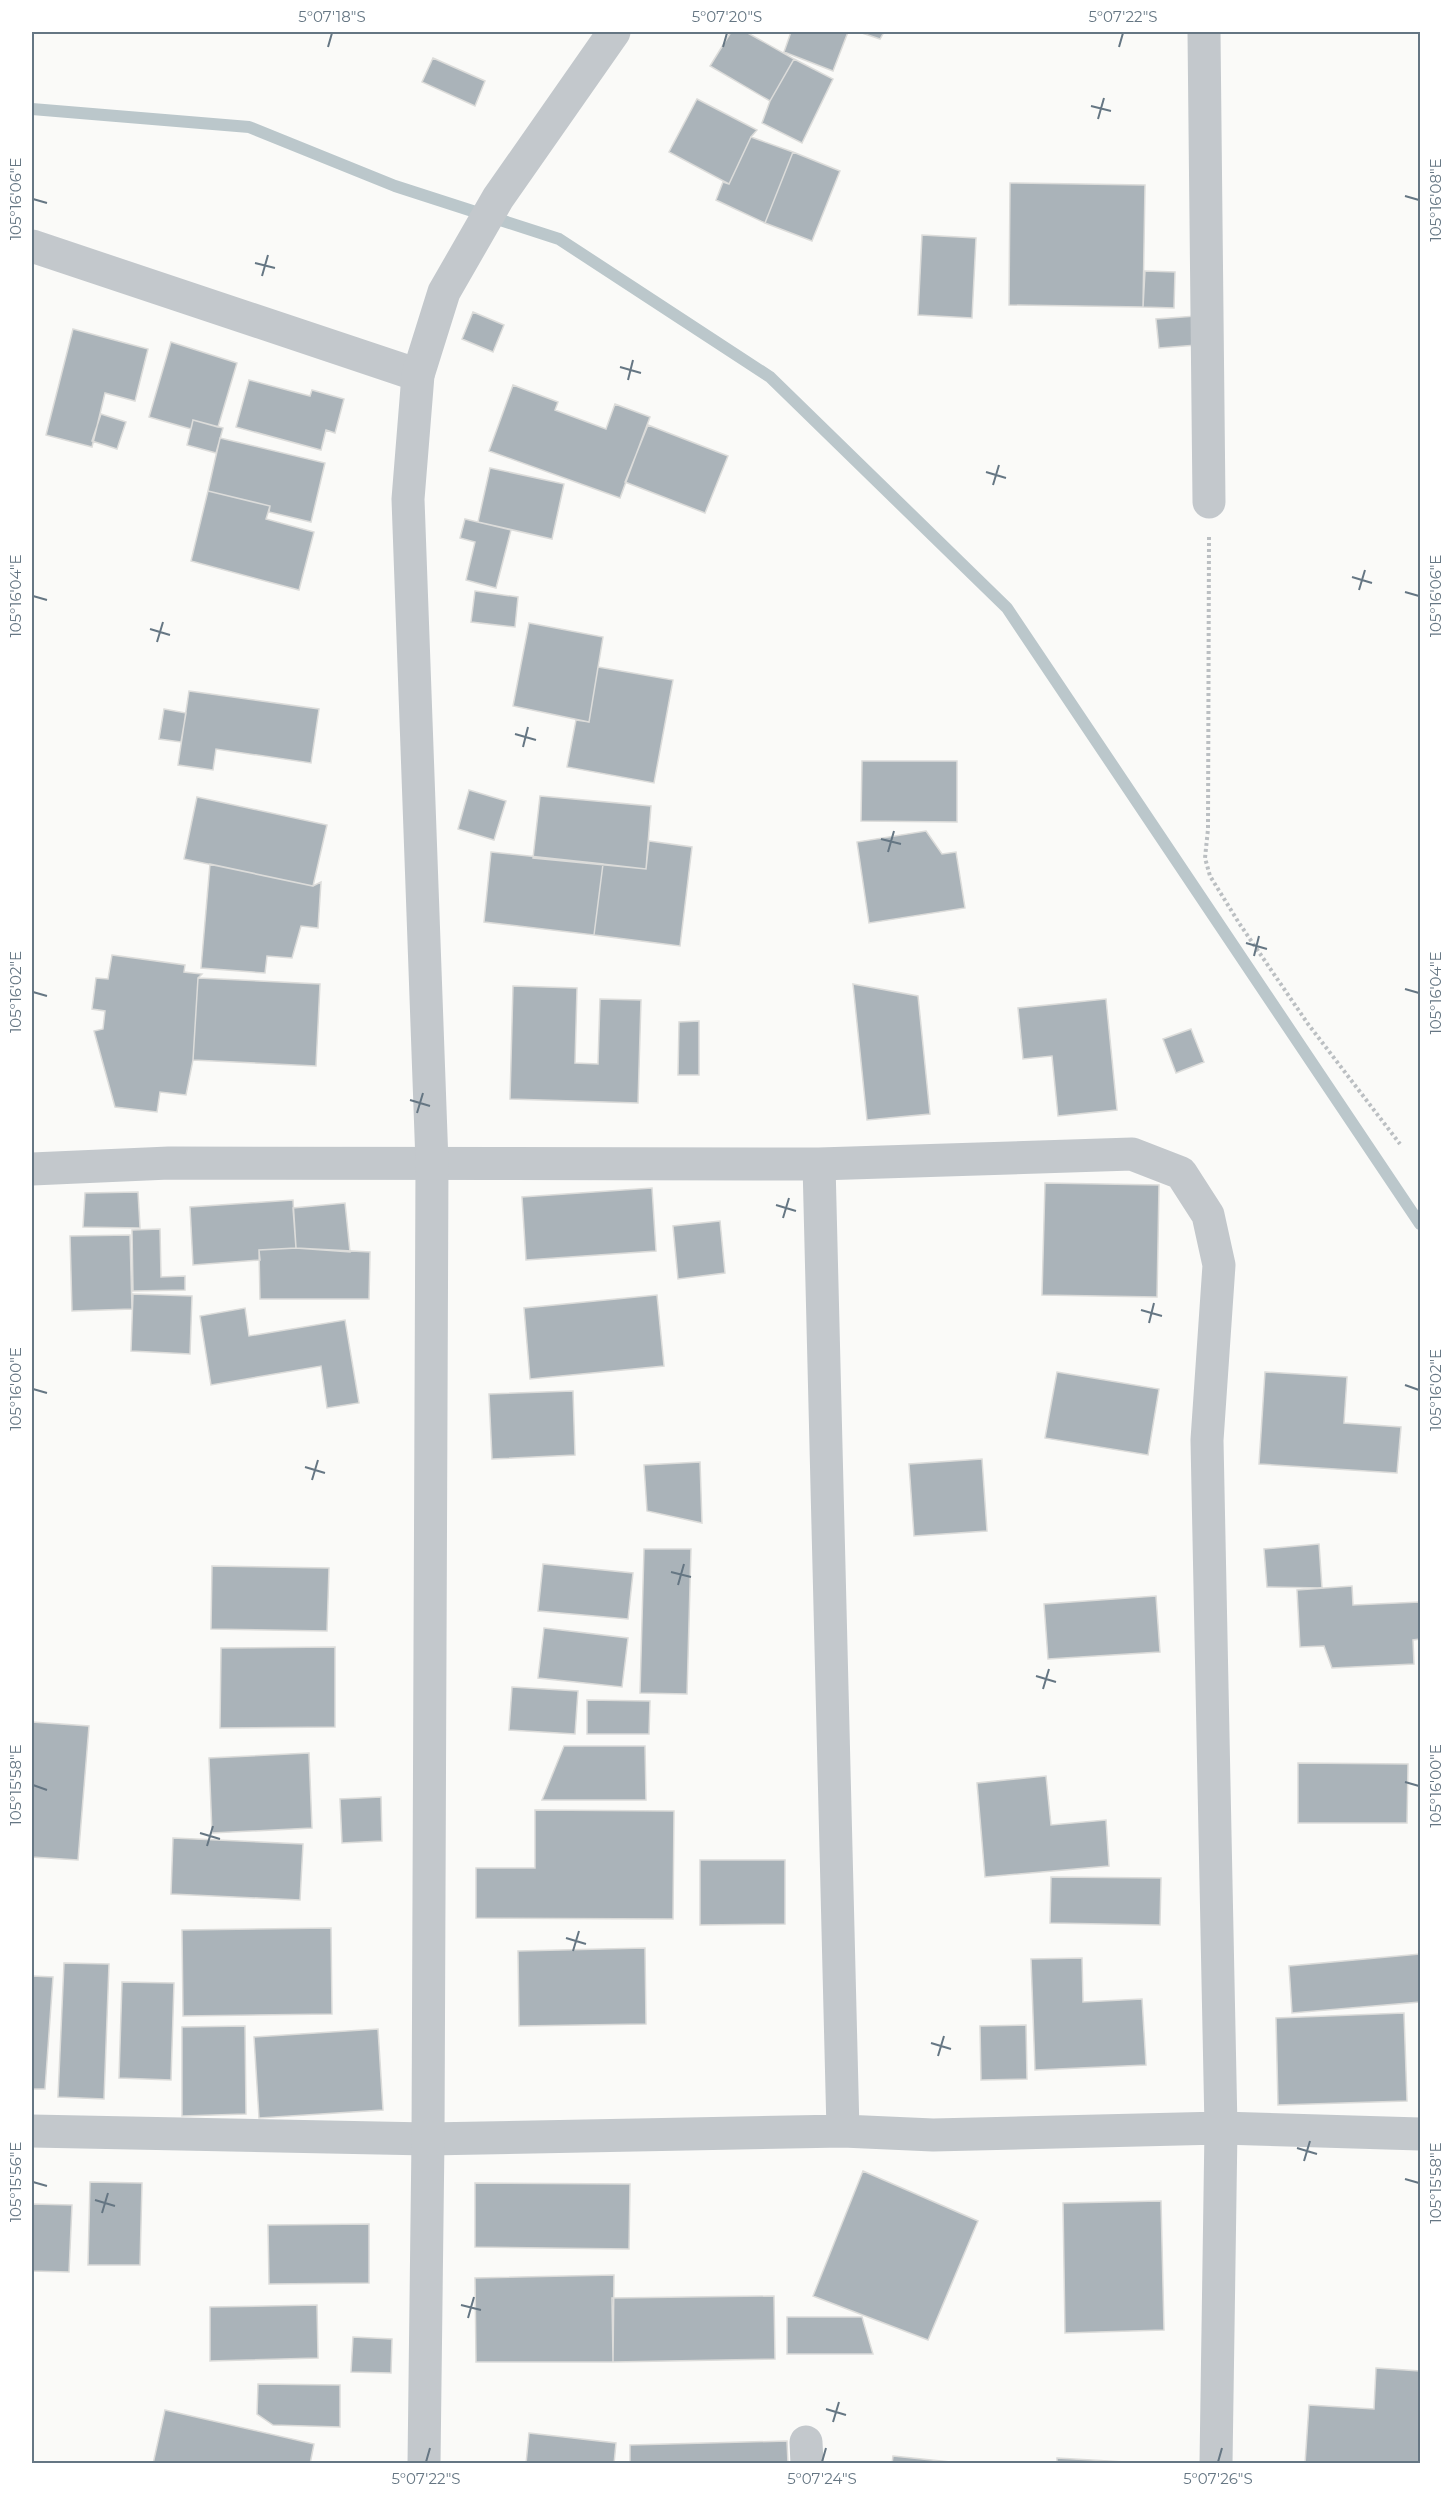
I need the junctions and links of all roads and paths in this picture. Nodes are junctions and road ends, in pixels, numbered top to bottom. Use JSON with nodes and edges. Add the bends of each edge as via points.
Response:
{"nodes":[{"id":1,"x":614,"y":32,"type":"edge"},
{"id":2,"x":1203,"y":32,"type":"edge"},
{"id":3,"x":32,"y":246,"type":"edge"},
{"id":4,"x":418,"y":375,"type":"junction"},
{"id":5,"x":1209,"y":502,"type":"joint"},
{"id":6,"x":1400,"y":1144,"type":"dead end"},
{"id":7,"x":432,"y":1163,"type":"junction"},
{"id":8,"x":819,"y":1164,"type":"junction"},
{"id":9,"x":32,"y":1169,"type":"edge"},
{"id":10,"x":1221,"y":2128,"type":"junction"},
{"id":11,"x":32,"y":2131,"type":"edge"},
{"id":12,"x":843,"y":2131,"type":"junction"},
{"id":13,"x":1420,"y":2134,"type":"edge"},
{"id":14,"x":428,"y":2139,"type":"junction"},
{"id":15,"x":424,"y":2463,"type":"edge"},
{"id":16,"x":1216,"y":2463,"type":"edge"}],
"edges":[{"from":1,"to":4,"type":"street","via":[[476,234],[444,292]]},
{"from":2,"to":5,"type":"street"},
{"from":3,"to":4,"type":"street"},
{"from":4,"to":7,"type":"street","via":[[408,499]]},
{"from":5,"to":6,"type":"path","via":[[1205,858],[1210,876],[1308,1024]]},
{"from":7,"to":8,"type":"street"},
{"from":7,"to":9,"type":"street"},
{"from":7,"to":14,"type":"street"},
{"from":8,"to":10,"type":"street","via":[[1132,1154],[1181,1173],[1208,1215],[1219,1265],[1207,1440]]},
{"from":8,"to":12,"type":"street"},
{"from":10,"to":12,"type":"street","via":[[933,2135]]},
{"from":10,"to":13,"type":"street"},
{"from":10,"to":16,"type":"street"},
{"from":11,"to":14,"type":"street"},
{"from":12,"to":14,"type":"street"},
{"from":14,"to":15,"type":"street"}]}
